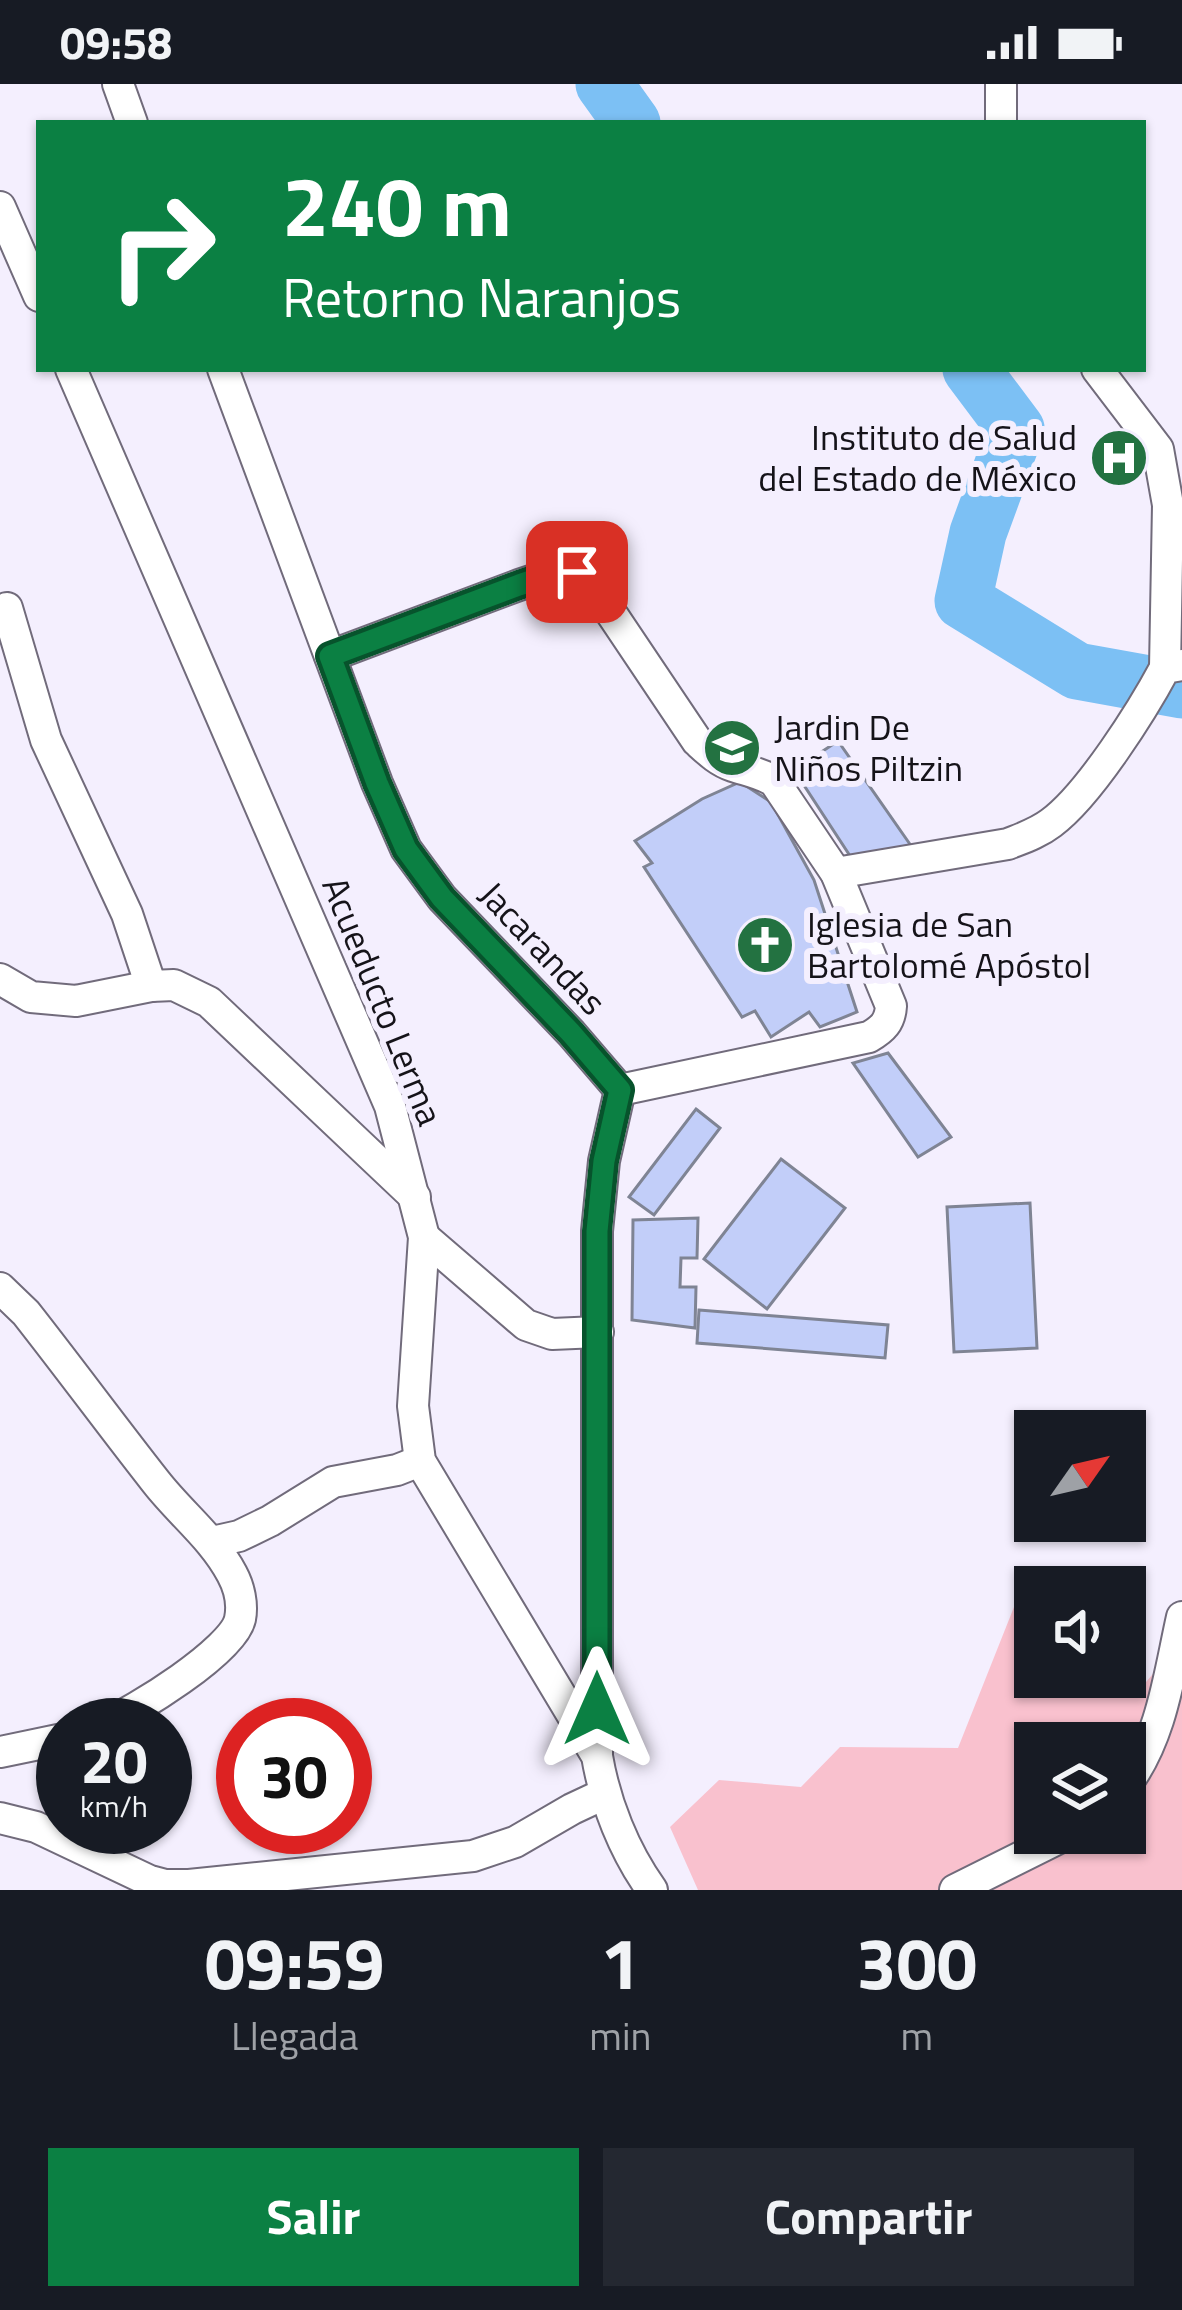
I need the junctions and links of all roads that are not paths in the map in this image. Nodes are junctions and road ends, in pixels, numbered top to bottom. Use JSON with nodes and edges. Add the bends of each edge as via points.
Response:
{"nodes":[{"id":1,"x":118,"y":84,"type":"edge"},
{"id":2,"x":1001,"y":84,"type":"edge"},
{"id":3,"x":131,"y":120,"type":"edge"},
{"id":4,"x":1001,"y":120,"type":"edge"},
{"id":5,"x":0,"y":207,"type":"edge"},
{"id":6,"x":36,"y":289,"type":"edge"},
{"id":7,"x":72,"y":372,"type":"edge"},
{"id":8,"x":225,"y":372,"type":"edge"},
{"id":9,"x":1100,"y":372,"type":"edge"},
{"id":10,"x":1170,"y":446,"type":"edge"},
{"id":11,"x":7,"y":608,"type":"dead end"},
{"id":12,"x":330,"y":656,"type":"junction"},
{"id":13,"x":1166,"y":673,"type":"edge"},
{"id":14,"x":836,"y":874,"type":"junction"},
{"id":15,"x":0,"y":979,"type":"edge"},
{"id":16,"x":151,"y":986,"type":"junction"},
{"id":17,"x":620,"y":1090,"type":"junction"},
{"id":18,"x":415,"y":1197,"type":"junction"},
{"id":19,"x":424,"y":1237,"type":"junction"},
{"id":20,"x":0,"y":1288,"type":"edge"},
{"id":21,"x":598,"y":1332,"type":"junction"},
{"id":22,"x":420,"y":1461,"type":"junction"},
{"id":23,"x":212,"y":1541,"type":"junction"},
{"id":24,"x":1182,"y":1617,"type":"edge"},
{"id":25,"x":154,"y":1698,"type":"edge"},
{"id":26,"x":36,"y":1744,"type":"edge"},
{"id":27,"x":0,"y":1751,"type":"edge"},
{"id":28,"x":1146,"y":1751,"type":"edge"},
{"id":29,"x":597,"y":1756,"type":"junction"},
{"id":30,"x":604,"y":1794,"type":"junction"},
{"id":31,"x":0,"y":1818,"type":"edge"},
{"id":32,"x":1027,"y":1854,"type":"edge"},
{"id":33,"x":644,"y":1877,"type":"edge"},
{"id":34,"x":955,"y":1890,"type":"edge"}],
"edges":[{"from":1,"to":3,"type":"street"},
{"from":2,"to":4,"type":"street"},
{"from":5,"to":6,"type":"street"},
{"from":7,"to":18,"type":"street","name":"Acueducto Lerma","via":[[390,1106]]},
{"from":8,"to":12,"type":"street","name":"Jacarandas"},
{"from":9,"to":10,"type":"street"},
{"from":10,"to":13,"type":"street"},
{"from":11,"to":16,"type":"street","via":[[46,740],[127,914]]},
{"from":12,"to":14,"type":"street","via":[[554,573],[577,572],[697,741],[729,765],[774,781]]},
{"from":12,"to":17,"type":"street","name":"Jacarandas","via":[[406,849]]},
{"from":13,"to":14,"type":"street","via":[[1054,822],[1008,844]]},
{"from":14,"to":17,"type":"street","via":[[891,1006],[881,1030]]},
{"from":15,"to":16,"type":"street","via":[[31,997],[76,1001]]},
{"from":16,"to":18,"type":"street","via":[[174,985],[209,1002]]},
{"from":17,"to":21,"type":"street","via":[[597,1231]]},
{"from":18,"to":19,"type":"street","name":"Acueducto Lerma"},
{"from":19,"to":21,"type":"street","via":[[526,1325],[552,1334]]},
{"from":19,"to":22,"type":"street","name":"Acueducto Lerma","via":[[413,1406]]},
{"from":20,"to":23,"type":"street"},
{"from":21,"to":29,"type":"street"},
{"from":22,"to":23,"type":"street","via":[[333,1482],[270,1521]]},
{"from":22,"to":29,"type":"street","name":"Acueducto Lerma"},
{"from":23,"to":25,"type":"street","via":[[241,1597],[240,1623]]},
{"from":24,"to":28,"type":"street"},
{"from":26,"to":27,"type":"street"},
{"from":29,"to":30,"type":"street","name":"Acueducto Lerma"},
{"from":30,"to":31,"type":"street","via":[[473,1856],[189,1885],[149,1881]]},
{"from":30,"to":33,"type":"street","name":"Acueducto Lerma"},
{"from":32,"to":34,"type":"street"}]}
